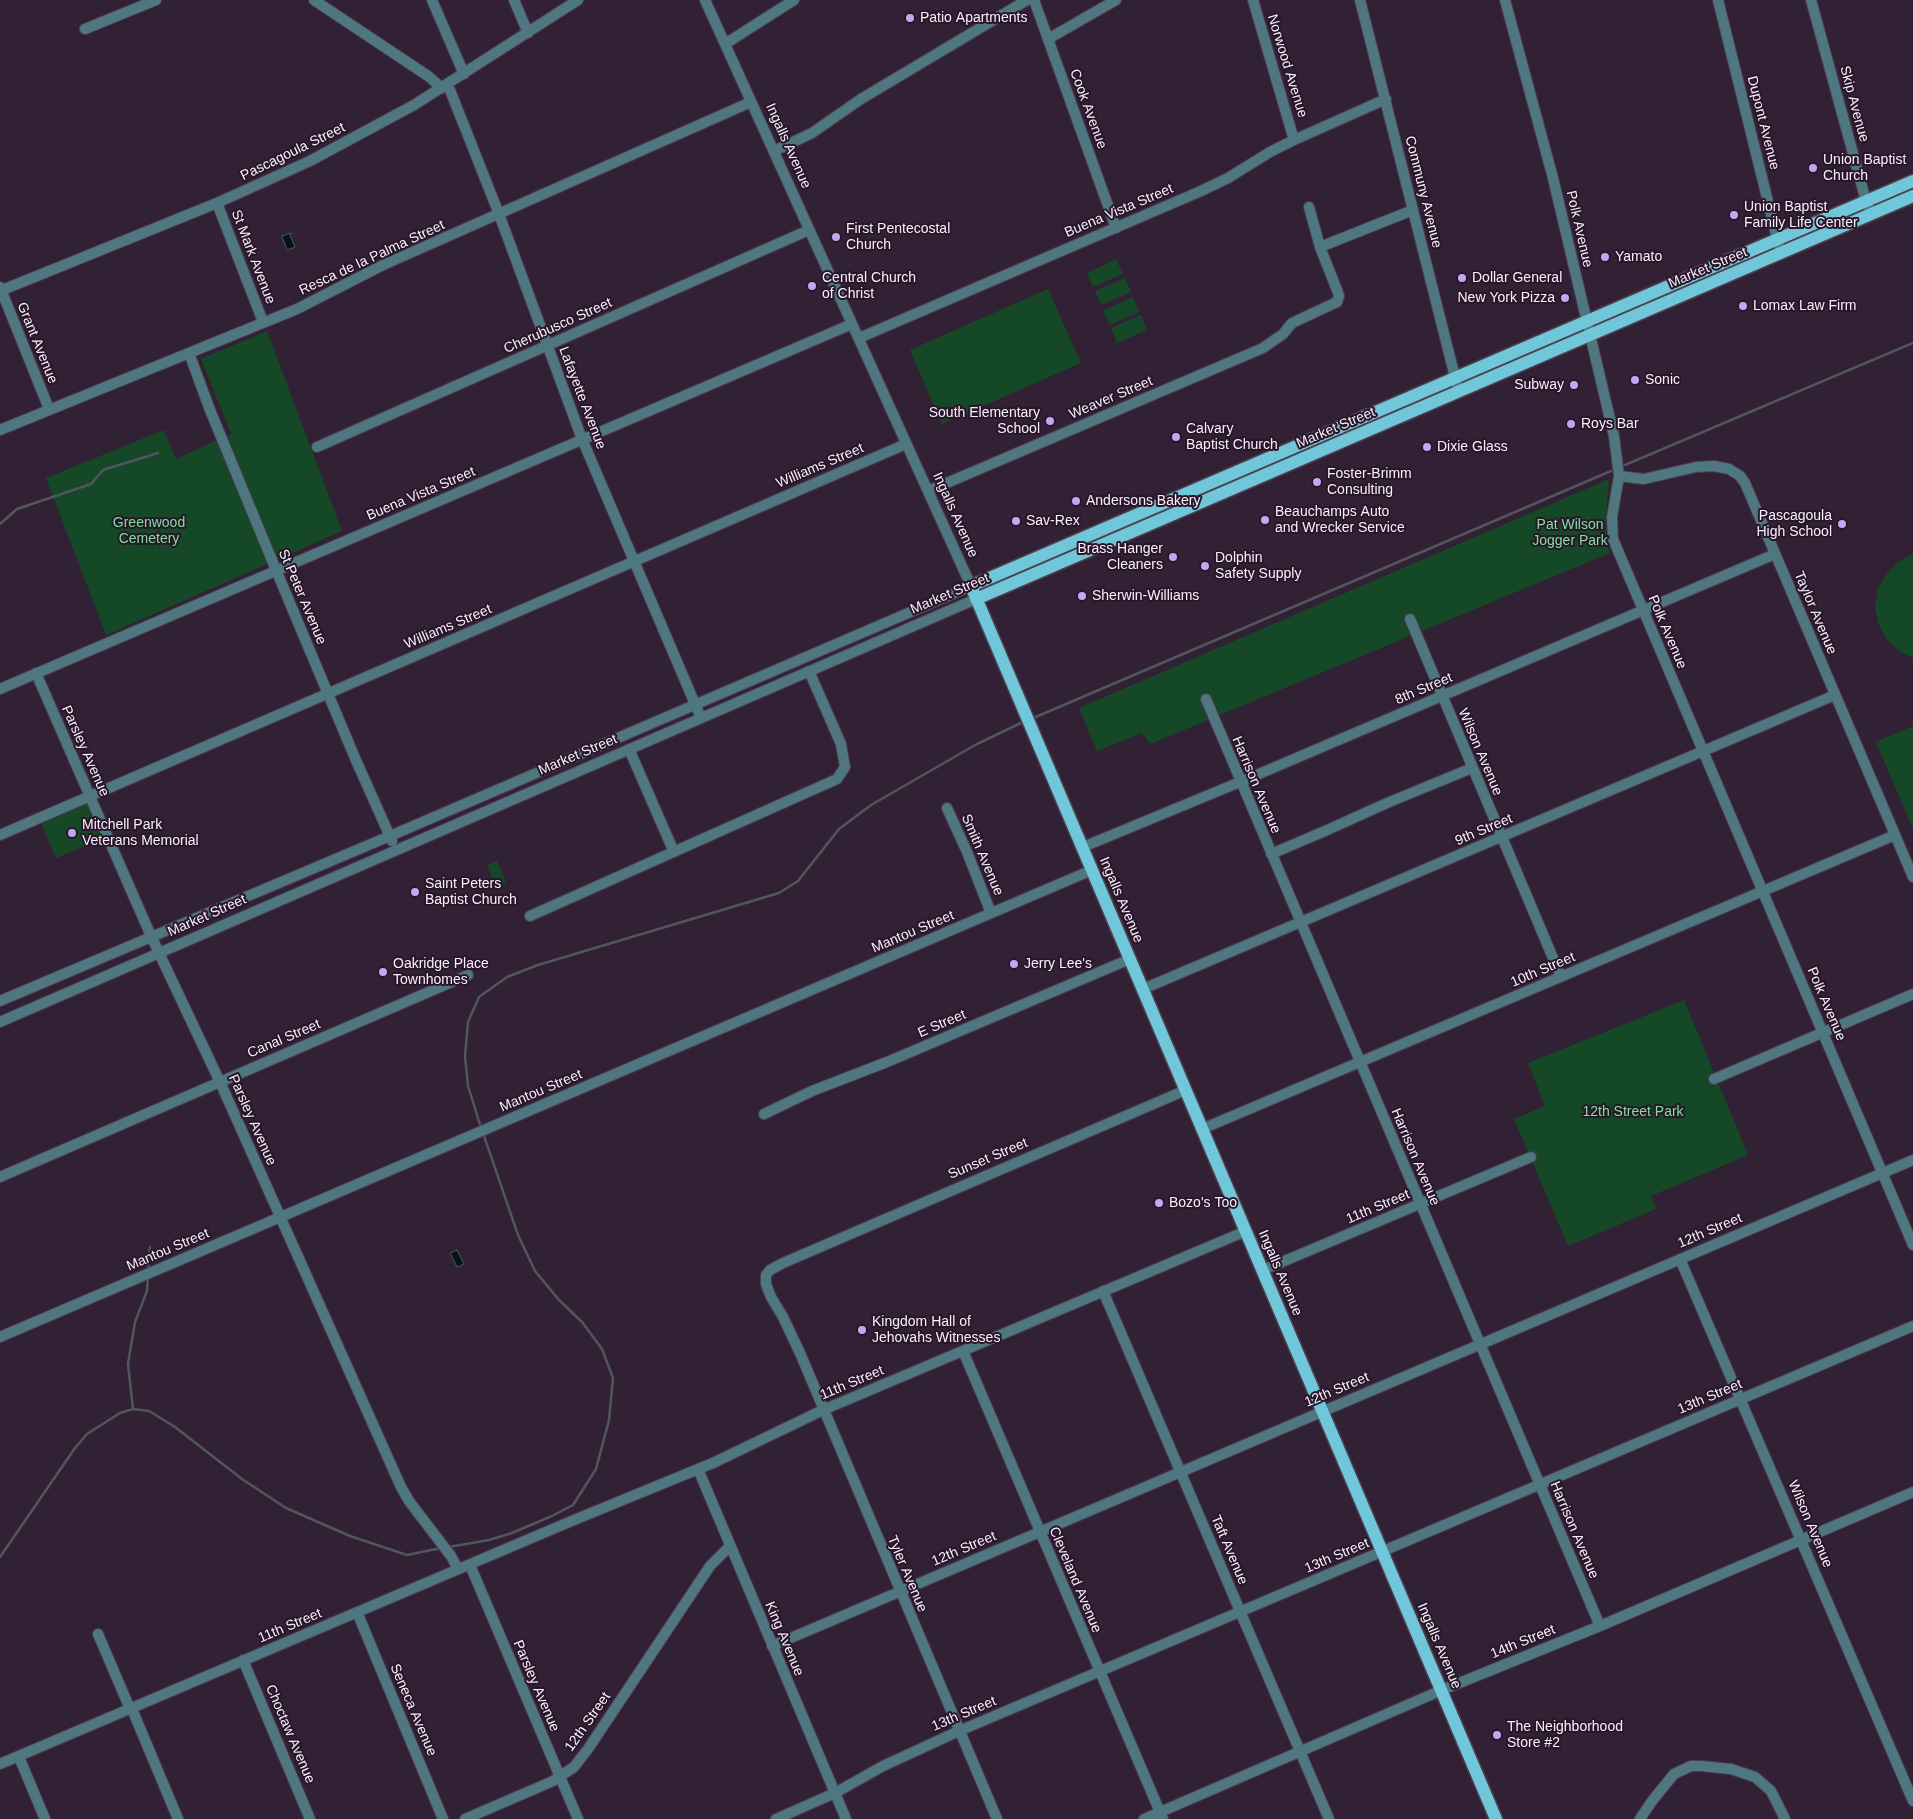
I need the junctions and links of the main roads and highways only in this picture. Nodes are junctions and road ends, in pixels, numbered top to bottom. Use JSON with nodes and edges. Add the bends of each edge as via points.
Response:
{"nodes":[{"id":1,"x":1913,"y":181,"type":"edge"},
{"id":2,"x":1913,"y":196,"type":"edge"},
{"id":3,"x":971,"y":586,"type":"joint"},
{"id":4,"x":976,"y":599,"type":"junction"},
{"id":5,"x":1496,"y":1819,"type":"edge"}],
"edges":[{"from":1,"to":3,"type":"main road","name":"Market Street"},
{"from":2,"to":4,"type":"main road","name":"Market Street"},
{"from":3,"to":4,"type":"main road","name":"Ingalls Avenue"},
{"from":4,"to":5,"type":"main road","name":"Ingalls Avenue"}]}
